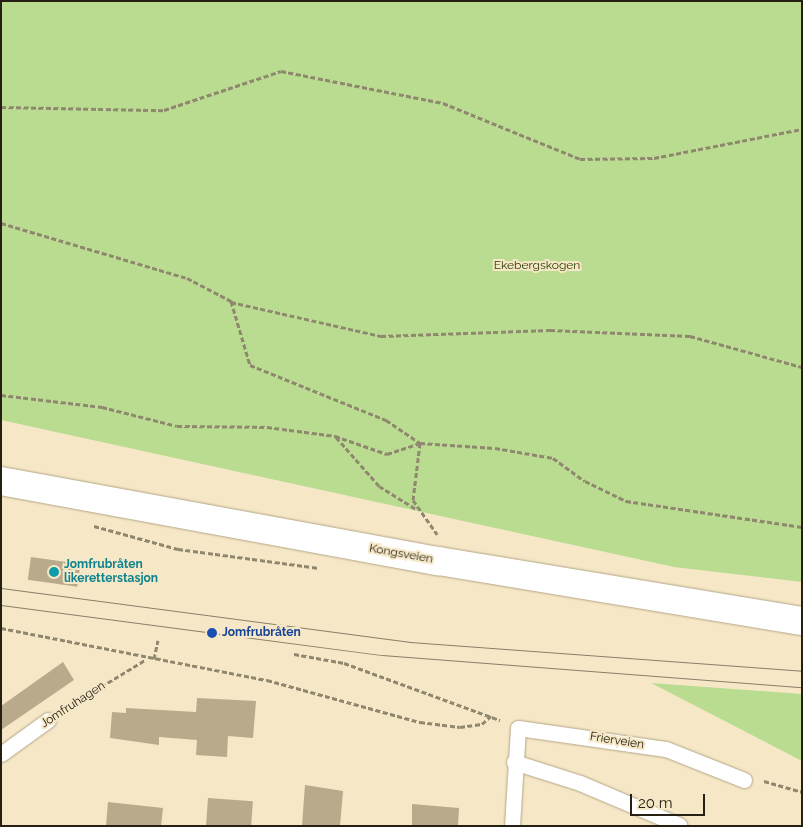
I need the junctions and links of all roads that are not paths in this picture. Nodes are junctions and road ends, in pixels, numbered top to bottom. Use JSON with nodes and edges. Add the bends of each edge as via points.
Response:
{"nodes":[{"id":1,"x":1,"y":480,"type":"edge"},
{"id":2,"x":802,"y":621,"type":"edge"},
{"id":3,"x":48,"y":720,"type":"road end"},
{"id":4,"x":1,"y":754,"type":"edge"},
{"id":5,"x":514,"y":762,"type":"junction"},
{"id":6,"x":744,"y":780,"type":"road end"},
{"id":7,"x":679,"y":825,"type":"edge"},
{"id":8,"x":512,"y":826,"type":"edge"}],
"edges":[{"from":1,"to":2,"type":"main road","name":"Kongsveien","via":[[439,561]]},
{"from":3,"to":4,"type":"lane","name":"Jomfruhagen"},
{"from":5,"to":6,"type":"lane","name":"Frierveien","via":[[518,728],[666,749]]},
{"from":5,"to":7,"type":"lane","via":[[580,783]]},
{"from":5,"to":8,"type":"lane","name":"Frierveien"}]}
